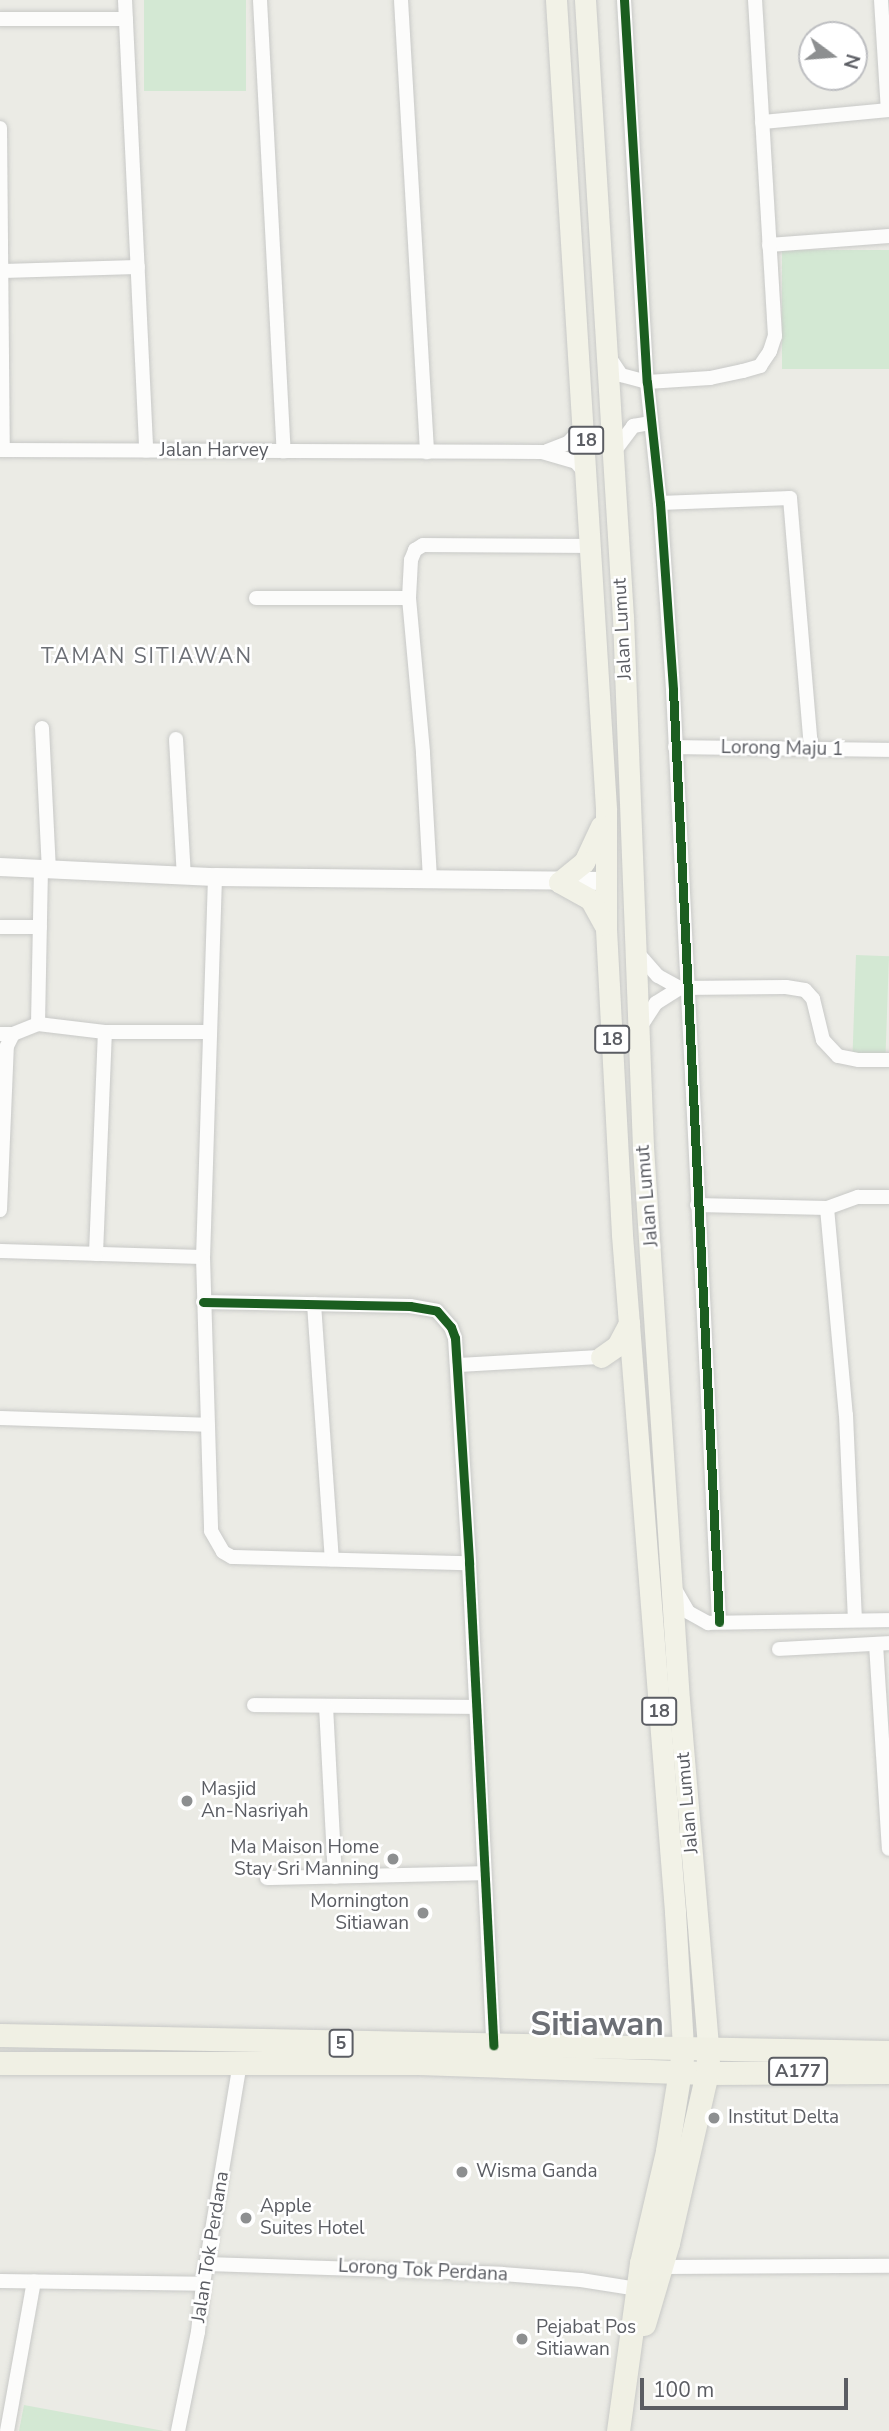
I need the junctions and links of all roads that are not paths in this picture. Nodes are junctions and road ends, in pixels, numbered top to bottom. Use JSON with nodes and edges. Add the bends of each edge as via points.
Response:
{"nodes":[{"id":1,"x":125,"y":0,"type":"edge"},
{"id":2,"x":260,"y":0,"type":"edge"},
{"id":3,"x":401,"y":0,"type":"edge"},
{"id":4,"x":556,"y":0,"type":"edge"},
{"id":5,"x":585,"y":0,"type":"edge"},
{"id":6,"x":624,"y":0,"type":"edge"},
{"id":7,"x":755,"y":0,"type":"edge"},
{"id":8,"x":881,"y":0,"type":"edge"},
{"id":9,"x":0,"y":19,"type":"edge"},
{"id":10,"x":126,"y":19,"type":"junction"},
{"id":11,"x":889,"y":110,"type":"edge"},
{"id":12,"x":762,"y":122,"type":"junction"},
{"id":13,"x":0,"y":128,"type":"edge"},
{"id":14,"x":889,"y":236,"type":"edge"},
{"id":15,"x":769,"y":245,"type":"junction"},
{"id":16,"x":138,"y":267,"type":"junction"},
{"id":17,"x":2,"y":271,"type":"junction"},
{"id":18,"x":607,"y":354,"type":"junction"},
{"id":19,"x":647,"y":382,"type":"junction"},
{"id":20,"x":650,"y":423,"type":"junction"},
{"id":21,"x":585,"y":424,"type":"junction"},
{"id":22,"x":1,"y":450,"type":"edge"},
{"id":23,"x":146,"y":451,"type":"junction"},
{"id":24,"x":284,"y":451,"type":"junction"},
{"id":25,"x":428,"y":452,"type":"junction"},
{"id":26,"x":542,"y":452,"type":"junction"},
{"id":27,"x":612,"y":453,"type":"junction"},
{"id":28,"x":588,"y":477,"type":"junction"},
{"id":29,"x":660,"y":503,"type":"junction"},
{"id":30,"x":591,"y":546,"type":"junction"},
{"id":31,"x":256,"y":597,"type":"dead end"},
{"id":32,"x":409,"y":598,"type":"junction"},
{"id":33,"x":42,"y":728,"type":"dead end"},
{"id":34,"x":176,"y":739,"type":"dead end"},
{"id":35,"x":675,"y":747,"type":"junction"},
{"id":36,"x":811,"y":749,"type":"junction"},
{"id":37,"x":889,"y":750,"type":"edge"},
{"id":38,"x":606,"y":809,"type":"junction"},
{"id":39,"x":633,"y":832,"type":"junction"},
{"id":40,"x":0,"y":867,"type":"edge"},
{"id":41,"x":45,"y":868,"type":"junction"},
{"id":42,"x":184,"y":876,"type":"junction"},
{"id":43,"x":215,"y":877,"type":"junction"},
{"id":44,"x":430,"y":879,"type":"junction"},
{"id":45,"x":606,"y":881,"type":"junction"},
{"id":46,"x":559,"y":882,"type":"junction"},
{"id":47,"x":636,"y":926,"type":"junction"},
{"id":48,"x":0,"y":927,"type":"edge"},
{"id":49,"x":40,"y":927,"type":"junction"},
{"id":50,"x":606,"y":929,"type":"junction"},
{"id":51,"x":635,"y":949,"type":"junction"},
{"id":52,"x":683,"y":988,"type":"junction"},
{"id":53,"x":38,"y":1024,"type":"junction"},
{"id":54,"x":638,"y":1030,"type":"junction"},
{"id":55,"x":104,"y":1032,"type":"junction"},
{"id":56,"x":209,"y":1032,"type":"junction"},
{"id":57,"x":6,"y":1034,"type":"edge"},
{"id":58,"x":889,"y":1060,"type":"edge"},
{"id":59,"x":641,"y":1103,"type":"junction"},
{"id":60,"x":1,"y":1146,"type":"edge"},
{"id":61,"x":617,"y":1150,"type":"junction"},
{"id":62,"x":648,"y":1193,"type":"junction"},
{"id":63,"x":889,"y":1197,"type":"edge"},
{"id":64,"x":697,"y":1205,"type":"junction"},
{"id":65,"x":827,"y":1208,"type":"junction"},
{"id":66,"x":0,"y":1210,"type":"edge"},
{"id":67,"x":622,"y":1236,"type":"junction"},
{"id":68,"x":0,"y":1251,"type":"edge"},
{"id":69,"x":96,"y":1254,"type":"junction"},
{"id":70,"x":203,"y":1257,"type":"junction"},
{"id":71,"x":203,"y":1302,"type":"junction"},
{"id":72,"x":314,"y":1304,"type":"junction"},
{"id":73,"x":629,"y":1323,"type":"junction"},
{"id":74,"x":601,"y":1357,"type":"junction"},
{"id":75,"x":457,"y":1365,"type":"junction"},
{"id":76,"x":634,"y":1380,"type":"junction"},
{"id":77,"x":0,"y":1418,"type":"edge"},
{"id":78,"x":207,"y":1425,"type":"junction"},
{"id":79,"x":332,"y":1559,"type":"junction"},
{"id":80,"x":470,"y":1563,"type":"junction"},
{"id":81,"x":673,"y":1583,"type":"junction"},
{"id":82,"x":855,"y":1620,"type":"junction"},
{"id":83,"x":889,"y":1620,"type":"edge"},
{"id":84,"x":719,"y":1622,"type":"junction"},
{"id":85,"x":883,"y":1643,"type":"edge"},
{"id":86,"x":779,"y":1649,"type":"dead end"},
{"id":87,"x":254,"y":1705,"type":"dead end"},
{"id":88,"x":326,"y":1706,"type":"junction"},
{"id":89,"x":476,"y":1707,"type":"junction"},
{"id":90,"x":889,"y":1849,"type":"edge"},
{"id":91,"x":485,"y":1873,"type":"junction"},
{"id":92,"x":335,"y":1877,"type":"junction"},
{"id":93,"x":267,"y":1878,"type":"dead end"},
{"id":94,"x":0,"y":2035,"type":"edge"},
{"id":95,"x":493,"y":2045,"type":"junction"},
{"id":96,"x":682,"y":2048,"type":"junction"},
{"id":97,"x":708,"y":2048,"type":"junction"},
{"id":98,"x":889,"y":2052,"type":"edge"},
{"id":99,"x":0,"y":2053,"type":"edge"},
{"id":100,"x":86,"y":2062,"type":"junction"},
{"id":101,"x":0,"y":2063,"type":"edge"},
{"id":102,"x":240,"y":2063,"type":"junction"},
{"id":103,"x":681,"y":2072,"type":"junction"},
{"id":104,"x":889,"y":2072,"type":"edge"},
{"id":105,"x":707,"y":2073,"type":"junction"},
{"id":106,"x":207,"y":2263,"type":"junction"},
{"id":107,"x":889,"y":2266,"type":"edge"},
{"id":108,"x":661,"y":2267,"type":"junction"},
{"id":109,"x":0,"y":2281,"type":"edge"},
{"id":110,"x":34,"y":2281,"type":"junction"},
{"id":111,"x":203,"y":2284,"type":"junction"},
{"id":112,"x":638,"y":2289,"type":"junction"},
{"id":113,"x":627,"y":2381,"type":"junction"},
{"id":114,"x":5,"y":2424,"type":"edge"},
{"id":115,"x":178,"y":2431,"type":"edge"},
{"id":116,"x":618,"y":2431,"type":"edge"}],
"edges":[{"from":1,"to":10,"type":"street"},
{"from":2,"to":24,"type":"street"},
{"from":3,"to":25,"type":"street"},
{"from":4,"to":21,"type":"main road","name":"Jalan Lumut","number":"18"},
{"from":5,"to":18,"type":"main road","name":"Jalan Lumut","number":"18"},
{"from":6,"to":19,"type":"street"},
{"from":7,"to":12,"type":"street"},
{"from":8,"to":11,"type":"street"},
{"from":9,"to":10,"type":"street"},
{"from":10,"to":16,"type":"street"},
{"from":11,"to":12,"type":"street"},
{"from":12,"to":15,"type":"street"},
{"from":13,"to":17,"type":"street"},
{"from":14,"to":15,"type":"street"},
{"from":15,"to":19,"type":"street","via":[[775,336],[760,366],[710,378]]},
{"from":16,"to":17,"type":"street"},
{"from":16,"to":23,"type":"street"},
{"from":17,"to":22,"type":"street"},
{"from":18,"to":19,"type":"street","via":[[621,375]]},
{"from":18,"to":27,"type":"main road","name":"Jalan Lumut","number":"18"},
{"from":19,"to":20,"type":"street"},
{"from":20,"to":27,"type":"street","via":[[633,426]]},
{"from":20,"to":29,"type":"street"},
{"from":21,"to":26,"type":"street","via":[[559,449]]},
{"from":21,"to":28,"type":"main road","name":"Jalan Lumut","number":"18"},
{"from":22,"to":23,"type":"street","name":"Jalan Harvey"},
{"from":23,"to":24,"type":"street","name":"Jalan Harvey"},
{"from":24,"to":25,"type":"street","name":"Jalan Harvey"},
{"from":25,"to":26,"type":"street","name":"Jalan Harvey"},
{"from":26,"to":28,"type":"street","via":[[576,462]]},
{"from":27,"to":39,"type":"main road","name":"Jalan Lumut","number":"18"},
{"from":28,"to":30,"type":"main road","name":"Jalan Lumut","number":"18"},
{"from":29,"to":35,"type":"street"},
{"from":29,"to":36,"type":"street","via":[[790,498]]},
{"from":30,"to":32,"type":"street","via":[[423,545],[411,560]]},
{"from":30,"to":38,"type":"main road","name":"Jalan Lumut","number":"18"},
{"from":31,"to":32,"type":"street"},
{"from":32,"to":44,"type":"street"},
{"from":33,"to":41,"type":"street"},
{"from":34,"to":42,"type":"street"},
{"from":35,"to":36,"type":"street","name":"Lorong Maju 1"},
{"from":35,"to":52,"type":"street"},
{"from":36,"to":37,"type":"street","name":"Lorong Maju 1"},
{"from":38,"to":45,"type":"main road","name":"Jalan Lumut","number":"18"},
{"from":38,"to":46,"type":"main road","via":[[591,852]]},
{"from":39,"to":45,"type":"main road","via":[[624,863]]},
{"from":39,"to":47,"type":"main road","name":"Jalan Lumut","number":"18"},
{"from":40,"to":41,"type":"street"},
{"from":41,"to":42,"type":"street"},
{"from":41,"to":49,"type":"street"},
{"from":42,"to":43,"type":"street"},
{"from":43,"to":44,"type":"street"},
{"from":43,"to":56,"type":"street"},
{"from":44,"to":46,"type":"street"},
{"from":45,"to":46,"type":"street"},
{"from":45,"to":47,"type":"main road","via":[[620,892]]},
{"from":45,"to":50,"type":"main road","name":"Jalan Lumut","number":"18"},
{"from":46,"to":50,"type":"main road","via":[[590,899]]},
{"from":47,"to":51,"type":"main road","name":"Jalan Lumut","number":"18"},
{"from":48,"to":49,"type":"street"},
{"from":49,"to":53,"type":"street"},
{"from":50,"to":61,"type":"main road","name":"Jalan Lumut","number":"18"},
{"from":51,"to":52,"type":"street","via":[[658,976]]},
{"from":51,"to":54,"type":"main road","name":"Jalan Lumut","number":"18"},
{"from":52,"to":54,"type":"street","via":[[656,1003]]},
{"from":52,"to":58,"type":"street","via":[[805,990],[813,999],[830,1050],[859,1060]]},
{"from":52,"to":64,"type":"street"},
{"from":53,"to":55,"type":"street"},
{"from":53,"to":57,"type":"street"},
{"from":54,"to":59,"type":"main road","name":"Jalan Lumut","number":"18"},
{"from":55,"to":56,"type":"street"},
{"from":55,"to":69,"type":"street"},
{"from":56,"to":70,"type":"street"},
{"from":57,"to":60,"type":"street"},
{"from":59,"to":61,"type":"main road","via":[[637,1137],[633,1144]]},
{"from":59,"to":62,"type":"main road","name":"Jalan Lumut","number":"18"},
{"from":60,"to":66,"type":"street"},
{"from":61,"to":67,"type":"main road","name":"Jalan Lumut","number":"18"},
{"from":62,"to":67,"type":"main road","via":[[635,1197],[628,1206]]},
{"from":62,"to":81,"type":"main road","name":"Jalan Lumut","number":"18"},
{"from":63,"to":65,"type":"street","via":[[858,1197]]},
{"from":64,"to":65,"type":"street"},
{"from":64,"to":84,"type":"street"},
{"from":65,"to":82,"type":"street","via":[[846,1415]]},
{"from":67,"to":73,"type":"main road","name":"Jalan Lumut","number":"18"},
{"from":68,"to":69,"type":"street"},
{"from":69,"to":70,"type":"street"},
{"from":70,"to":71,"type":"street"},
{"from":71,"to":72,"type":"street"},
{"from":71,"to":78,"type":"street"},
{"from":72,"to":75,"type":"street","via":[[437,1311],[451,1327]]},
{"from":72,"to":79,"type":"street"},
{"from":73,"to":74,"type":"main road","via":[[617,1346]]},
{"from":73,"to":76,"type":"main road","name":"Jalan Lumut","number":"18"},
{"from":74,"to":75,"type":"street"},
{"from":74,"to":76,"type":"main road","via":[[622,1365]]},
{"from":75,"to":80,"type":"street"},
{"from":76,"to":96,"type":"main road","name":"Jalan Lumut","number":"18"},
{"from":77,"to":78,"type":"street"},
{"from":78,"to":79,"type":"street","via":[[211,1531],[223,1552],[232,1557]]},
{"from":79,"to":80,"type":"street"},
{"from":80,"to":89,"type":"street"},
{"from":81,"to":84,"type":"street","via":[[681,1604],[698,1620]]},
{"from":81,"to":97,"type":"main road","name":"Jalan Lumut","number":"18"},
{"from":82,"to":83,"type":"street"},
{"from":82,"to":84,"type":"street"},
{"from":85,"to":86,"type":"street"},
{"from":85,"to":90,"type":"street"},
{"from":87,"to":88,"type":"street"},
{"from":88,"to":89,"type":"street"},
{"from":88,"to":92,"type":"street"},
{"from":89,"to":91,"type":"street"},
{"from":91,"to":92,"type":"street"},
{"from":91,"to":95,"type":"street"},
{"from":92,"to":93,"type":"street"},
{"from":94,"to":95,"type":"highway","number":"5"},
{"from":95,"to":96,"type":"highway","number":"5"},
{"from":96,"to":97,"type":"highway","number":"5"},
{"from":96,"to":103,"type":"highway","name":"Jalan Lumut"},
{"from":97,"to":98,"type":"highway","number":"A177"},
{"from":97,"to":105,"type":"highway","name":"Jalan Lumut"},
{"from":99,"to":100,"type":"highway"},
{"from":100,"to":101,"type":"highway","number":"5"},
{"from":100,"to":102,"type":"highway","number":"5"},
{"from":102,"to":103,"type":"highway","number":"5","via":[[419,2063]]},
{"from":102,"to":106,"type":"street","name":"Jalan Tok Perdana"},
{"from":103,"to":105,"type":"highway","number":"5"},
{"from":103,"to":112,"type":"highway","name":"Jalan Lumut"},
{"from":104,"to":105,"type":"highway","number":"A177"},
{"from":105,"to":108,"type":"highway","name":"Jalan Lumut"},
{"from":106,"to":111,"type":"street","name":"Jalan Tok Perdana"},
{"from":106,"to":112,"type":"street","name":"Lorong Tok Perdana","via":[[502,2274]]},
{"from":107,"to":108,"type":"street"},
{"from":108,"to":113,"type":"highway","name":"Jalan Lumut"},
{"from":109,"to":110,"type":"street"},
{"from":110,"to":111,"type":"street"},
{"from":110,"to":114,"type":"street"},
{"from":111,"to":115,"type":"street","name":"Jalan Tok Perdana"},
{"from":112,"to":113,"type":"highway","name":"Jalan Lumut"},
{"from":113,"to":116,"type":"highway","name":"Jalan Lumut"}]}
